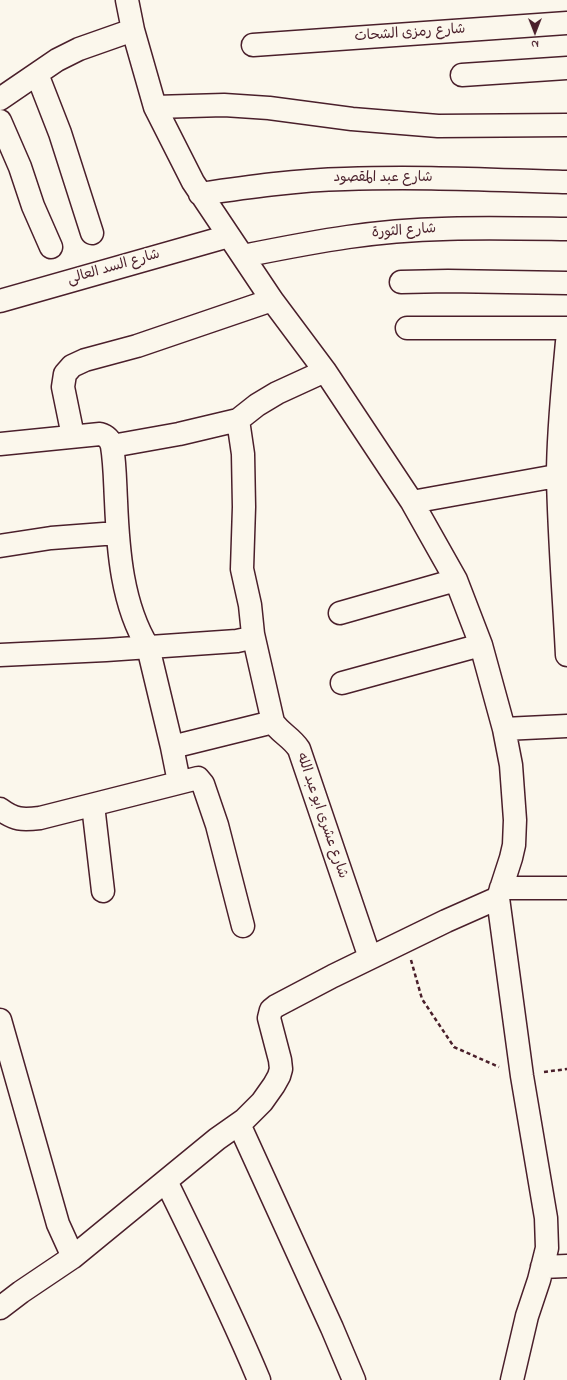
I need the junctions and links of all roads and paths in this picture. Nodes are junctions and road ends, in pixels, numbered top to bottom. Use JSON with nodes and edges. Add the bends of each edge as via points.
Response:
{"nodes":[{"id":1,"x":127,"y":0,"type":"edge"},
{"id":2,"x":567,"y":23,"type":"edge"},
{"id":3,"x":133,"y":30,"type":"junction"},
{"id":4,"x":253,"y":45,"type":"dead end"},
{"id":5,"x":567,"y":68,"type":"edge"},
{"id":6,"x":37,"y":74,"type":"junction"},
{"id":7,"x":462,"y":75,"type":"dead end"},
{"id":8,"x":0,"y":99,"type":"edge"},
{"id":9,"x":155,"y":107,"type":"junction"},
{"id":10,"x":0,"y":121,"type":"edge"},
{"id":11,"x":567,"y":125,"type":"edge"},
{"id":12,"x":567,"y":182,"type":"edge"},
{"id":13,"x":200,"y":194,"type":"junction"},
{"id":14,"x":567,"y":229,"type":"edge"},
{"id":15,"x":92,"y":234,"type":"dead end"},
{"id":16,"x":229,"y":236,"type":"junction"},
{"id":17,"x":51,"y":247,"type":"dead end"},
{"id":18,"x":243,"y":256,"type":"junction"},
{"id":19,"x":401,"y":282,"type":"dead end"},
{"id":20,"x":567,"y":283,"type":"edge"},
{"id":21,"x":272,"y":300,"type":"junction"},
{"id":22,"x":0,"y":301,"type":"edge"},
{"id":23,"x":407,"y":328,"type":"dead end"},
{"id":24,"x":567,"y":328,"type":"edge"},
{"id":25,"x":567,"y":342,"type":"edge"},
{"id":26,"x":325,"y":371,"type":"junction"},
{"id":27,"x":564,"y":413,"type":"edge"},
{"id":28,"x":238,"y":420,"type":"junction"},
{"id":29,"x":73,"y":436,"type":"junction"},
{"id":30,"x":0,"y":444,"type":"edge"},
{"id":31,"x":112,"y":446,"type":"junction"},
{"id":32,"x":563,"y":474,"type":"edge"},
{"id":33,"x":412,"y":502,"type":"junction"},
{"id":34,"x":117,"y":533,"type":"junction"},
{"id":35,"x":0,"y":546,"type":"edge"},
{"id":36,"x":564,"y":554,"type":"edge"},
{"id":37,"x":456,"y":580,"type":"junction"},
{"id":38,"x":340,"y":613,"type":"dead end"},
{"id":39,"x":253,"y":634,"type":"junction"},
{"id":40,"x":481,"y":645,"type":"junction"},
{"id":41,"x":148,"y":647,"type":"junction"},
{"id":42,"x":0,"y":655,"type":"edge"},
{"id":43,"x":567,"y":655,"type":"edge"},
{"id":44,"x":342,"y":683,"type":"dead end"},
{"id":45,"x":273,"y":722,"type":"junction"},
{"id":46,"x":567,"y":726,"type":"edge"},
{"id":47,"x":504,"y":730,"type":"junction"},
{"id":48,"x":172,"y":747,"type":"junction"},
{"id":49,"x":179,"y":782,"type":"junction"},
{"id":50,"x":93,"y":805,"type":"junction"},
{"id":51,"x":0,"y":809,"type":"edge"},
{"id":52,"x":567,"y":888,"type":"edge"},
{"id":53,"x":103,"y":891,"type":"dead end"},
{"id":54,"x":499,"y":893,"type":"junction"},
{"id":55,"x":243,"y":926,"type":"dead end"},
{"id":56,"x":406,"y":941,"type":"junction"},
{"id":57,"x":370,"y":958,"type":"junction"},
{"id":58,"x":0,"y":1020,"type":"edge"},
{"id":59,"x":567,"y":1068,"type":"edge"},
{"id":60,"x":522,"y":1076,"type":"junction"},
{"id":61,"x":239,"y":1124,"type":"junction"},
{"id":62,"x":166,"y":1181,"type":"junction"},
{"id":63,"x":73,"y":1257,"type":"junction"},
{"id":64,"x":567,"y":1266,"type":"edge"},
{"id":65,"x":542,"y":1267,"type":"junction"},
{"id":66,"x":0,"y":1308,"type":"edge"},
{"id":67,"x":259,"y":1380,"type":"edge"},
{"id":68,"x":354,"y":1380,"type":"edge"},
{"id":69,"x":512,"y":1380,"type":"edge"}],
"edges":[{"from":1,"to":3,"type":"street"},
{"from":2,"to":4,"type":"street","name":"شارع رمزى الشحات"},
{"from":3,"to":6,"type":"street","via":[[79,49]]},
{"from":3,"to":9,"type":"street"},
{"from":5,"to":7,"type":"street"},
{"from":6,"to":8,"type":"street"},
{"from":6,"to":15,"type":"street","via":[[60,133]]},
{"from":9,"to":11,"type":"street","via":[[224,105],[270,108],[352,119],[438,126]]},
{"from":9,"to":13,"type":"street"},
{"from":10,"to":17,"type":"street","via":[[20,167],[32,206]]},
{"from":12,"to":13,"type":"street","name":"شارع عبد المقصود","via":[[345,179],[248,187]]},
{"from":13,"to":16,"type":"street"},
{"from":14,"to":18,"type":"street","name":"شارع الثورة","via":[[458,229],[381,233]]},
{"from":16,"to":18,"type":"street"},
{"from":16,"to":22,"type":"street","name":"شارع السد العالى"},
{"from":18,"to":21,"type":"street"},
{"from":19,"to":20,"type":"street"},
{"from":21,"to":26,"type":"street"},
{"from":21,"to":29,"type":"street","via":[[72,366],[65,374],[63,387]]},
{"from":23,"to":24,"type":"street"},
{"from":25,"to":27,"type":"street"},
{"from":26,"to":28,"type":"street","via":[[277,393]]},
{"from":26,"to":33,"type":"street"},
{"from":27,"to":32,"type":"street"},
{"from":28,"to":31,"type":"street"},
{"from":28,"to":39,"type":"street","via":[[243,454],[242,569]]},
{"from":29,"to":30,"type":"street"},
{"from":29,"to":31,"type":"street","via":[[104,435]]},
{"from":31,"to":34,"type":"street"},
{"from":32,"to":33,"type":"street"},
{"from":32,"to":36,"type":"street"},
{"from":33,"to":37,"type":"street"},
{"from":34,"to":35,"type":"street","via":[[51,538]]},
{"from":34,"to":41,"type":"street","via":[[127,594],[140,633]]},
{"from":36,"to":43,"type":"street"},
{"from":37,"to":38,"type":"street"},
{"from":37,"to":40,"type":"street"},
{"from":39,"to":41,"type":"street","via":[[237,641]]},
{"from":39,"to":45,"type":"street"},
{"from":40,"to":44,"type":"street"},
{"from":40,"to":47,"type":"street"},
{"from":41,"to":42,"type":"street"},
{"from":41,"to":48,"type":"street"},
{"from":45,"to":48,"type":"street"},
{"from":45,"to":57,"type":"street","name":"شارع عشرى ابو عبد الله","via":[[299,749]]},
{"from":46,"to":47,"type":"street"},
{"from":47,"to":54,"type":"street","via":[[511,765],[515,820],[512,851]]},
{"from":48,"to":49,"type":"street"},
{"from":49,"to":50,"type":"street"},
{"from":49,"to":55,"type":"street","via":[[198,778],[203,784],[217,825]]},
{"from":50,"to":51,"type":"street","via":[[22,820]]},
{"from":50,"to":53,"type":"street"},
{"from":52,"to":54,"type":"street"},
{"from":54,"to":56,"type":"street"},
{"from":54,"to":60,"type":"street"},
{"from":56,"to":57,"type":"street"},
{"from":56,"to":60,"type":"path","via":[[422,999],[454,1048]]},
{"from":57,"to":61,"type":"street","via":[[296,994],[271,1010],[269,1018],[281,1069],[262,1102]]},
{"from":58,"to":63,"type":"street","via":[[58,1224]]},
{"from":59,"to":60,"type":"path"},
{"from":60,"to":65,"type":"street","via":[[546,1218],[547,1248]]},
{"from":61,"to":62,"type":"street"},
{"from":61,"to":68,"type":"street"},
{"from":62,"to":63,"type":"street"},
{"from":62,"to":67,"type":"street"},
{"from":63,"to":66,"type":"street"},
{"from":64,"to":65,"type":"street"},
{"from":65,"to":69,"type":"street","via":[[526,1316]]}]}
